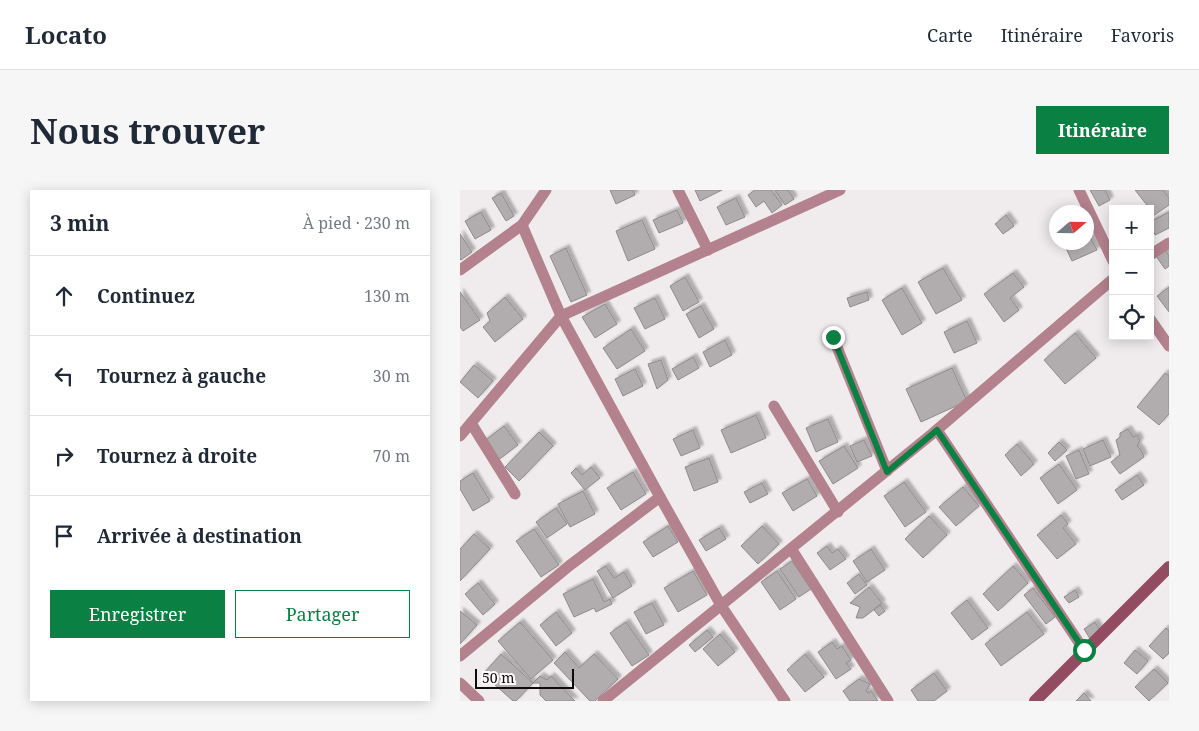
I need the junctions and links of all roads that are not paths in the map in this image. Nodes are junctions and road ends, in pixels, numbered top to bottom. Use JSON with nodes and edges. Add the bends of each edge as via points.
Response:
{"nodes":[{"id":1,"x":546,"y":190,"type":"edge"},
{"id":2,"x":678,"y":190,"type":"edge"},
{"id":3,"x":840,"y":190,"type":"edge"},
{"id":4,"x":1079,"y":190,"type":"edge"},
{"id":5,"x":522,"y":225,"type":"junction"},
{"id":6,"x":1169,"y":243,"type":"edge"},
{"id":7,"x":708,"y":250,"type":"junction"},
{"id":8,"x":1109,"y":252,"type":"edge"},
{"id":9,"x":1154,"y":252,"type":"edge"},
{"id":10,"x":460,"y":270,"type":"edge"},
{"id":11,"x":1109,"y":282,"type":"edge"},
{"id":12,"x":561,"y":316,"type":"junction"},
{"id":13,"x":1154,"y":325,"type":"edge"},
{"id":14,"x":833,"y":337,"type":"dead end"},
{"id":15,"x":1169,"y":346,"type":"edge"},
{"id":16,"x":774,"y":406,"type":"dead end"},
{"id":17,"x":471,"y":423,"type":"junction"},
{"id":18,"x":937,"y":430,"type":"junction"},
{"id":19,"x":460,"y":436,"type":"edge"},
{"id":20,"x":887,"y":472,"type":"junction"},
{"id":21,"x":515,"y":494,"type":"dead end"},
{"id":22,"x":660,"y":497,"type":"junction"},
{"id":23,"x":838,"y":512,"type":"junction"},
{"id":24,"x":792,"y":550,"type":"junction"},
{"id":25,"x":1169,"y":568,"type":"edge"},
{"id":26,"x":722,"y":606,"type":"junction"},
{"id":27,"x":1084,"y":650,"type":"junction"},
{"id":28,"x":460,"y":656,"type":"edge"},
{"id":29,"x":460,"y":683,"type":"edge"},
{"id":30,"x":479,"y":701,"type":"edge"},
{"id":31,"x":603,"y":701,"type":"edge"},
{"id":32,"x":784,"y":701,"type":"edge"},
{"id":33,"x":888,"y":701,"type":"edge"},
{"id":34,"x":1035,"y":701,"type":"edge"}],
"edges":[{"from":1,"to":5,"type":"street"},
{"from":2,"to":7,"type":"street"},
{"from":3,"to":7,"type":"street"},
{"from":4,"to":8,"type":"street"},
{"from":5,"to":10,"type":"street"},
{"from":5,"to":12,"type":"street"},
{"from":6,"to":9,"type":"street"},
{"from":7,"to":12,"type":"street"},
{"from":11,"to":18,"type":"street"},
{"from":12,"to":17,"type":"street"},
{"from":12,"to":22,"type":"street"},
{"from":13,"to":15,"type":"street"},
{"from":14,"to":20,"type":"street"},
{"from":16,"to":23,"type":"street"},
{"from":17,"to":19,"type":"street"},
{"from":17,"to":21,"type":"street"},
{"from":18,"to":20,"type":"street"},
{"from":18,"to":27,"type":"street"},
{"from":20,"to":23,"type":"street"},
{"from":22,"to":26,"type":"street"},
{"from":22,"to":28,"type":"street","via":[[569,566]]},
{"from":23,"to":24,"type":"street"},
{"from":24,"to":26,"type":"street"},
{"from":24,"to":33,"type":"street"},
{"from":25,"to":27,"type":"street"},
{"from":26,"to":31,"type":"street"},
{"from":26,"to":32,"type":"street"},
{"from":27,"to":34,"type":"street"},
{"from":29,"to":30,"type":"street"}]}
